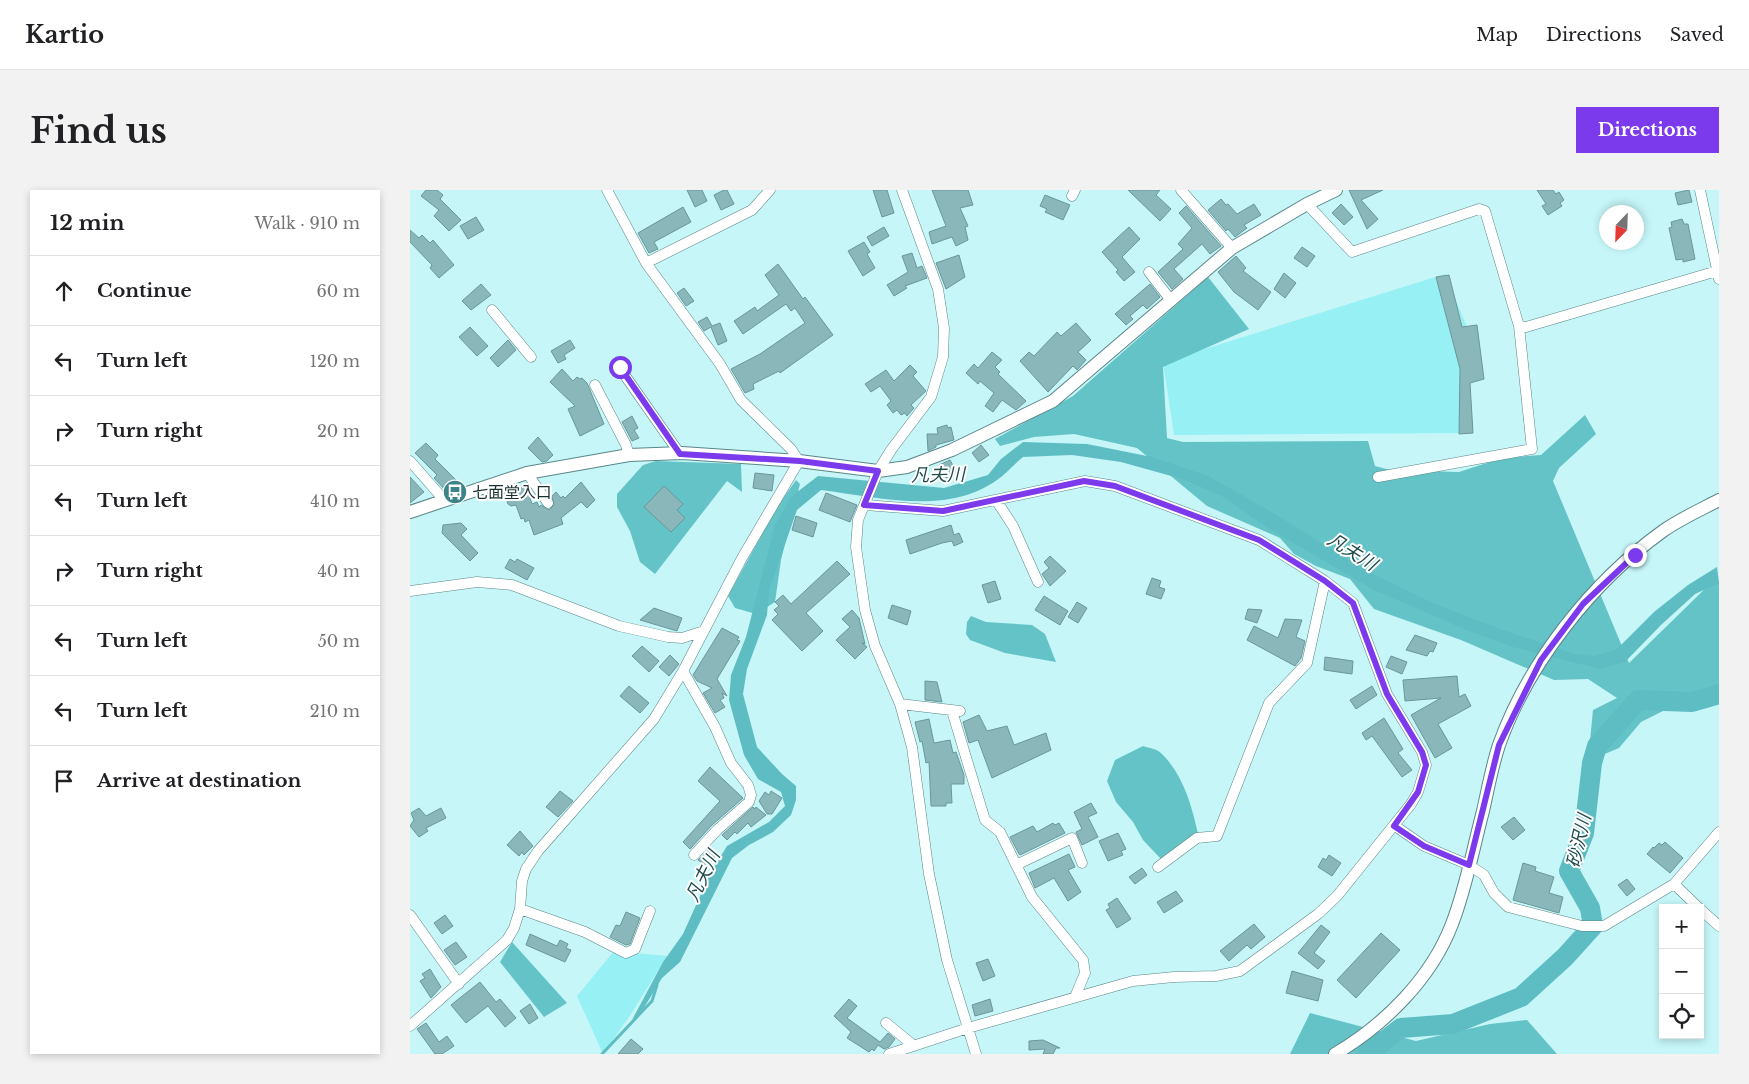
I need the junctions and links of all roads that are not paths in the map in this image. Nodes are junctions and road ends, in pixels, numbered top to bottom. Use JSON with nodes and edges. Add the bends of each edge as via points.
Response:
{"nodes":[{"id":1,"x":607,"y":190,"type":"edge"},
{"id":2,"x":770,"y":190,"type":"edge"},
{"id":3,"x":902,"y":190,"type":"edge"},
{"id":4,"x":1182,"y":190,"type":"edge"},
{"id":5,"x":1336,"y":190,"type":"edge"},
{"id":6,"x":1700,"y":190,"type":"edge"},
{"id":7,"x":1307,"y":204,"type":"junction"},
{"id":8,"x":1232,"y":248,"type":"junction"},
{"id":9,"x":646,"y":263,"type":"junction"},
{"id":10,"x":1150,"y":272,"type":"dead end"},
{"id":11,"x":1718,"y":275,"type":"edge"},
{"id":12,"x":1170,"y":300,"type":"junction"},
{"id":13,"x":492,"y":310,"type":"dead end"},
{"id":14,"x":1519,"y":326,"type":"junction"},
{"id":15,"x":531,"y":357,"type":"dead end"},
{"id":16,"x":620,"y":367,"type":"dead end"},
{"id":17,"x":594,"y":385,"type":"dead end"},
{"id":18,"x":680,"y":454,"type":"junction"},
{"id":19,"x":629,"y":456,"type":"junction"},
{"id":20,"x":800,"y":461,"type":"junction"},
{"id":21,"x":410,"y":462,"type":"edge"},
{"id":22,"x":878,"y":471,"type":"junction"},
{"id":23,"x":527,"y":473,"type":"junction"},
{"id":24,"x":1378,"y":477,"type":"dead end"},
{"id":25,"x":996,"y":500,"type":"junction"},
{"id":26,"x":1719,"y":500,"type":"edge"},
{"id":27,"x":445,"y":501,"type":"junction"},
{"id":28,"x":548,"y":503,"type":"dead end"},
{"id":29,"x":864,"y":505,"type":"junction"},
{"id":30,"x":410,"y":512,"type":"edge"},
{"id":31,"x":1325,"y":581,"type":"junction"},
{"id":32,"x":1038,"y":582,"type":"dead end"},
{"id":33,"x":410,"y":591,"type":"edge"},
{"id":34,"x":704,"y":632,"type":"junction"},
{"id":35,"x":684,"y":671,"type":"junction"},
{"id":36,"x":900,"y":704,"type":"junction"},
{"id":37,"x":1394,"y":826,"type":"junction"},
{"id":38,"x":1719,"y":832,"type":"edge"},
{"id":39,"x":694,"y":855,"type":"dead end"},
{"id":40,"x":1082,"y":862,"type":"dead end"},
{"id":41,"x":1016,"y":865,"type":"junction"},
{"id":42,"x":1469,"y":865,"type":"junction"},
{"id":43,"x":1158,"y":867,"type":"dead end"},
{"id":44,"x":1674,"y":884,"type":"junction"},
{"id":45,"x":1696,"y":904,"type":"edge"},
{"id":46,"x":520,"y":909,"type":"junction"},
{"id":47,"x":650,"y":912,"type":"dead end"},
{"id":48,"x":1704,"y":912,"type":"edge"},
{"id":49,"x":410,"y":916,"type":"edge"},
{"id":50,"x":1719,"y":926,"type":"edge"},
{"id":51,"x":459,"y":984,"type":"junction"},
{"id":52,"x":1075,"y":997,"type":"junction"},
{"id":53,"x":886,"y":1023,"type":"dead end"},
{"id":54,"x":410,"y":1026,"type":"edge"},
{"id":55,"x":968,"y":1028,"type":"junction"},
{"id":56,"x":913,"y":1045,"type":"junction"},
{"id":57,"x":888,"y":1054,"type":"edge"},
{"id":58,"x":976,"y":1054,"type":"edge"},
{"id":59,"x":1335,"y":1054,"type":"edge"}],
"edges":[{"from":1,"to":9,"type":"street"},
{"from":2,"to":9,"type":"street","via":[[752,210]]},
{"from":3,"to":22,"type":"street","via":[[938,289],[944,328],[943,357],[931,397]]},
{"from":4,"to":8,"type":"street"},
{"from":5,"to":7,"type":"street"},
{"from":6,"to":11,"type":"street"},
{"from":7,"to":8,"type":"street"},
{"from":7,"to":14,"type":"street","via":[[1352,252],[1479,209],[1485,211]]},
{"from":8,"to":12,"type":"street"},
{"from":9,"to":20,"type":"street","via":[[720,364],[741,400],[791,448]]},
{"from":10,"to":12,"type":"street"},
{"from":11,"to":14,"type":"street","via":[[1526,327]]},
{"from":12,"to":22,"type":"street","via":[[1053,401],[952,450],[907,467]]},
{"from":13,"to":15,"type":"street"},
{"from":14,"to":24,"type":"street","via":[[1532,449]]},
{"from":16,"to":18,"type":"street"},
{"from":17,"to":19,"type":"street"},
{"from":18,"to":19,"type":"street"},
{"from":18,"to":20,"type":"street"},
{"from":19,"to":23,"type":"street"},
{"from":20,"to":22,"type":"street"},
{"from":20,"to":34,"type":"street","via":[[742,558]]},
{"from":21,"to":27,"type":"street"},
{"from":22,"to":29,"type":"street"},
{"from":23,"to":27,"type":"street"},
{"from":23,"to":28,"type":"street"},
{"from":25,"to":29,"type":"street","via":[[943,511]]},
{"from":25,"to":31,"type":"street","via":[[1084,481],[1115,486],[1259,540]]},
{"from":25,"to":32,"type":"street","via":[[1013,526]]},
{"from":26,"to":42,"type":"street","via":[[1662,531],[1609,577],[1556,638],[1541,660],[1499,745]]},
{"from":27,"to":30,"type":"street"},
{"from":29,"to":36,"type":"street","via":[[858,520],[856,547],[865,610],[875,646]]},
{"from":31,"to":37,"type":"street","via":[[1353,603],[1387,694],[1422,752],[1426,765],[1418,792]]},
{"from":31,"to":43,"type":"street","via":[[1307,663],[1269,703],[1217,836],[1197,838]]},
{"from":33,"to":34,"type":"street","via":[[477,582],[512,585],[619,626],[668,638]]},
{"from":34,"to":35,"type":"street"},
{"from":35,"to":39,"type":"street","via":[[731,763],[748,784],[751,795],[749,802]]},
{"from":35,"to":46,"type":"street","via":[[654,719],[538,851],[522,881]]},
{"from":36,"to":41,"type":"street","via":[[956,711],[985,820],[1000,832]]},
{"from":36,"to":55,"type":"street","via":[[912,747],[930,874],[948,960]]},
{"from":37,"to":42,"type":"street","via":[[1424,846]]},
{"from":37,"to":52,"type":"street","via":[[1337,896],[1318,914],[1240,971],[1216,976],[1133,981]]},
{"from":38,"to":44,"type":"street"},
{"from":40,"to":41,"type":"street","via":[[1072,838]]},
{"from":41,"to":52,"type":"street","via":[[1032,897],[1084,960],[1085,973]]},
{"from":42,"to":44,"type":"street","via":[[1484,875],[1494,893],[1508,907],[1582,926],[1604,926]]},
{"from":42,"to":59,"type":"street","via":[[1451,926],[1416,984],[1386,1018]]},
{"from":44,"to":45,"type":"street"},
{"from":46,"to":47,"type":"street","via":[[585,932],[626,952],[635,949]]},
{"from":46,"to":51,"type":"street","via":[[507,940]]},
{"from":48,"to":50,"type":"street"},
{"from":49,"to":51,"type":"street"},
{"from":51,"to":54,"type":"street"},
{"from":52,"to":55,"type":"street"},
{"from":53,"to":56,"type":"street"},
{"from":55,"to":56,"type":"street"},
{"from":55,"to":58,"type":"street"},
{"from":56,"to":57,"type":"street"}]}
